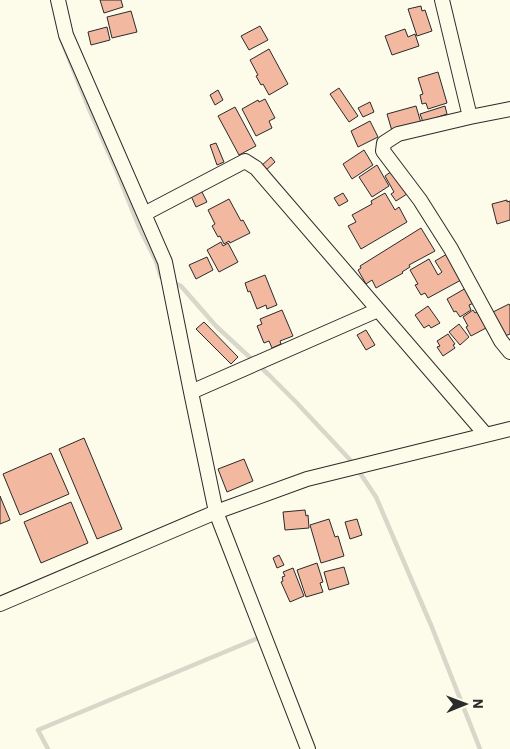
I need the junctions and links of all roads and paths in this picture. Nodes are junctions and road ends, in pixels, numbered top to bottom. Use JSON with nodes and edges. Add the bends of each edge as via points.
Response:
{"nodes":[{"id":1,"x":58,"y":0,"type":"edge"},
{"id":2,"x":442,"y":0,"type":"edge"},
{"id":3,"x":510,"y":109,"type":"edge"},
{"id":4,"x":470,"y":117,"type":"junction"},
{"id":5,"x":144,"y":214,"type":"junction"},
{"id":6,"x":378,"y":310,"type":"junction"},
{"id":7,"x":510,"y":352,"type":"edge"},
{"id":8,"x":191,"y":392,"type":"junction"},
{"id":9,"x":510,"y":429,"type":"edge"},
{"id":10,"x":486,"y":435,"type":"junction"},
{"id":11,"x":216,"y":512,"type":"junction"},
{"id":12,"x":0,"y":604,"type":"edge"},
{"id":13,"x":308,"y":749,"type":"edge"}],
"edges":[{"from":1,"to":5,"type":"street","via":[[66,35]]},
{"from":2,"to":4,"type":"street"},
{"from":3,"to":4,"type":"street"},
{"from":4,"to":7,"type":"street","via":[[398,134],[384,143],[383,151],[451,249]]},
{"from":5,"to":6,"type":"street","via":[[245,161],[256,168]]},
{"from":5,"to":8,"type":"street","via":[[165,262]]},
{"from":6,"to":8,"type":"street"},
{"from":6,"to":10,"type":"street"},
{"from":8,"to":11,"type":"street"},
{"from":9,"to":10,"type":"street"},
{"from":10,"to":11,"type":"street","via":[[307,479]]},
{"from":11,"to":12,"type":"street"},
{"from":11,"to":13,"type":"street"}]}
